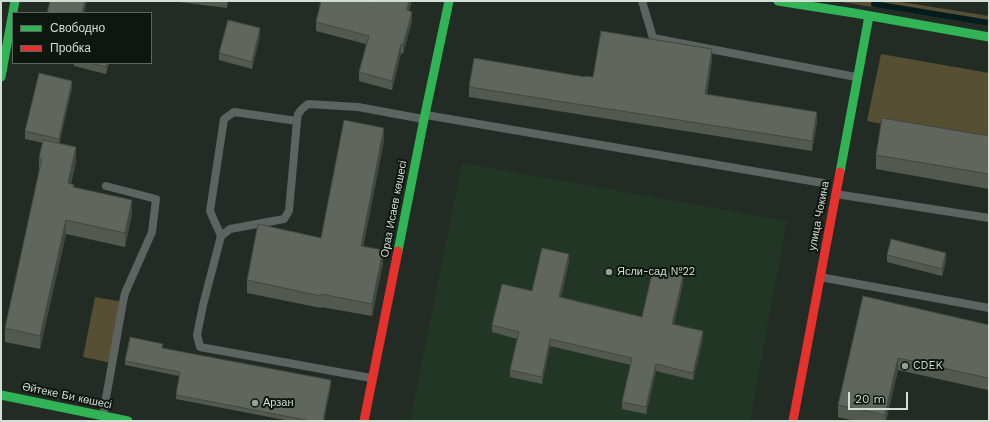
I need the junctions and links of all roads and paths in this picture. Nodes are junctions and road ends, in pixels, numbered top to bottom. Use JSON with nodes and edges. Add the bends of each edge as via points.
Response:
{"nodes":[{"id":1,"x":15,"y":1,"type":"edge"},
{"id":2,"x":449,"y":1,"type":"edge"},
{"id":3,"x":642,"y":1,"type":"edge"},
{"id":4,"x":778,"y":1,"type":"edge"},
{"id":5,"x":13,"y":12,"type":"edge"},
{"id":6,"x":863,"y":12,"type":"junction"},
{"id":7,"x":12,"y":17,"type":"edge"},
{"id":8,"x":989,"y":37,"type":"edge"},
{"id":9,"x":1,"y":76,"type":"edge"},
{"id":10,"x":857,"y":77,"type":"junction"},
{"id":11,"x":424,"y":117,"type":"junction"},
{"id":12,"x":297,"y":121,"type":"junction"},
{"id":13,"x":823,"y":183,"type":"dead end"},
{"id":14,"x":106,"y":186,"type":"dead end"},
{"id":15,"x":835,"y":194,"type":"junction"},
{"id":16,"x":989,"y":218,"type":"edge"},
{"id":17,"x":221,"y":236,"type":"junction"},
{"id":18,"x":819,"y":277,"type":"junction"},
{"id":19,"x":989,"y":308,"type":"edge"},
{"id":20,"x":372,"y":378,"type":"junction"},
{"id":21,"x":1,"y":395,"type":"edge"},
{"id":22,"x":103,"y":416,"type":"junction"},
{"id":23,"x":128,"y":421,"type":"edge"},
{"id":24,"x":364,"y":421,"type":"edge"},
{"id":25,"x":793,"y":421,"type":"edge"}],
"edges":[{"from":1,"to":5,"type":"street"},
{"from":2,"to":11,"type":"street","name":"Ораз Исаев көшесі"},
{"from":3,"to":10,"type":"lane","via":[[653,38]]},
{"from":4,"to":6,"type":"street"},
{"from":6,"to":8,"type":"street"},
{"from":6,"to":10,"type":"street","name":"улица Чокина"},
{"from":7,"to":9,"type":"street"},
{"from":10,"to":15,"type":"street","name":"улица Чокина"},
{"from":11,"to":12,"type":"lane","via":[[358,107],[308,104],[298,114]]},
{"from":11,"to":13,"type":"lane"},
{"from":11,"to":20,"type":"street","name":"Ораз Исаев көшесі"},
{"from":12,"to":17,"type":"lane","via":[[289,211],[284,219],[230,229]]},
{"from":12,"to":17,"type":"lane","via":[[234,112],[224,119],[210,210]]},
{"from":14,"to":22,"type":"lane","via":[[156,199],[152,232],[125,293]]},
{"from":15,"to":16,"type":"lane"},
{"from":15,"to":18,"type":"street","name":"улица Чокина"},
{"from":17,"to":20,"type":"lane","via":[[197,335],[200,347]]},
{"from":18,"to":19,"type":"lane"},
{"from":18,"to":25,"type":"street","name":"улица Чокина"},
{"from":20,"to":24,"type":"street","name":"Ораз Исаев көшесі"},
{"from":21,"to":22,"type":"street","name":"Әйтеке Би көшесі"},
{"from":22,"to":23,"type":"street","name":"Әйтеке Би көшесі"}]}
